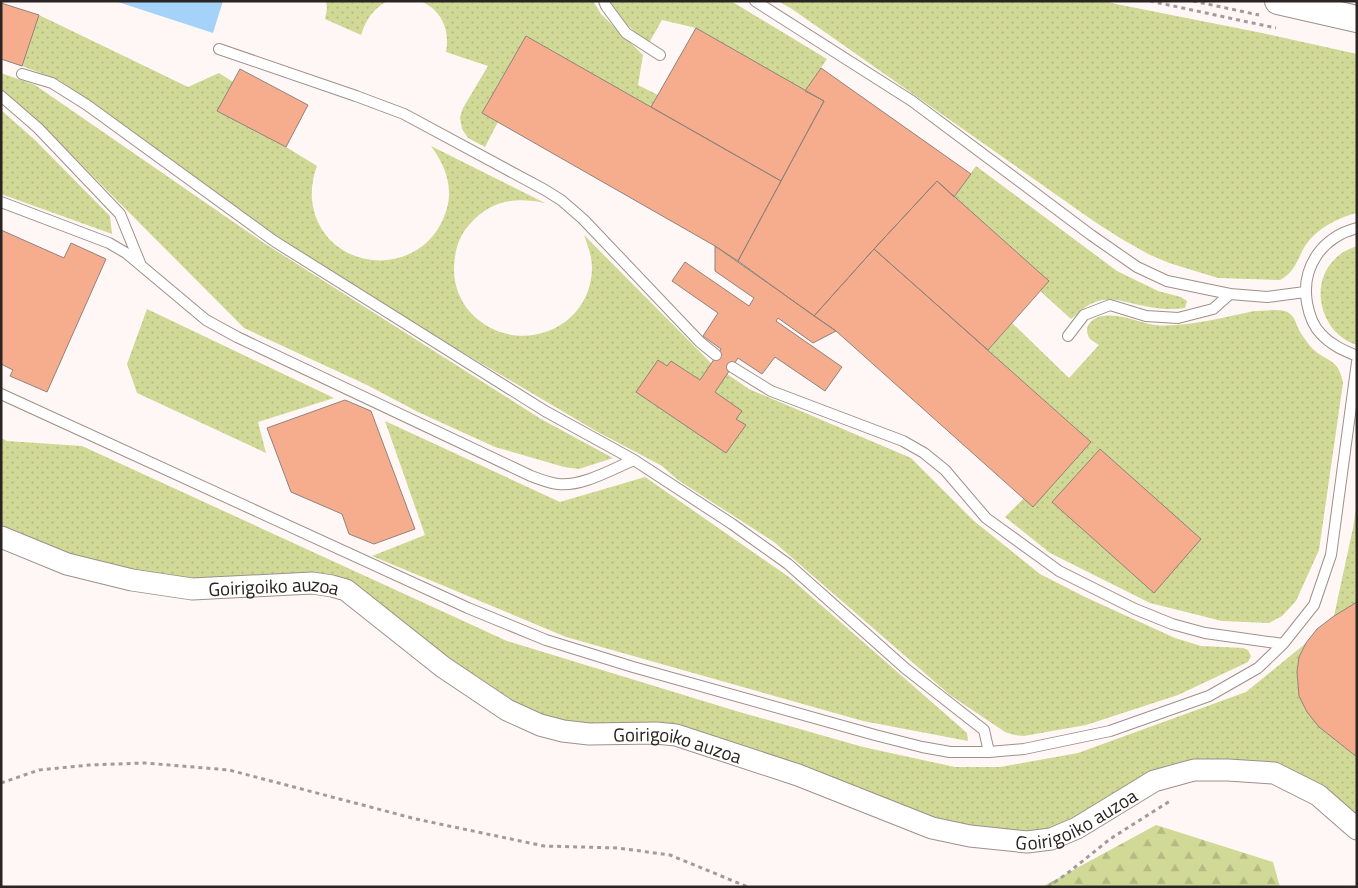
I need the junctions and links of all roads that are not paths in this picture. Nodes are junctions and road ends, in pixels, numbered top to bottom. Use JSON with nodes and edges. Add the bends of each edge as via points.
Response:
{"nodes":[{"id":1,"x":604,"y":1,"type":"edge"},
{"id":2,"x":755,"y":1,"type":"edge"},
{"id":3,"x":1278,"y":1,"type":"edge"},
{"id":4,"x":1357,"y":19,"type":"edge"},
{"id":5,"x":218,"y":49,"type":"dead end"},
{"id":6,"x":660,"y":55,"type":"dead end"},
{"id":7,"x":22,"y":74,"type":"dead end"},
{"id":8,"x":1,"y":96,"type":"edge"},
{"id":9,"x":1,"y":202,"type":"edge"},
{"id":10,"x":1357,"y":228,"type":"edge"},
{"id":11,"x":142,"y":266,"type":"junction"},
{"id":12,"x":1305,"y":292,"type":"junction"},
{"id":13,"x":1230,"y":294,"type":"junction"},
{"id":14,"x":1068,"y":336,"type":"dead end"},
{"id":15,"x":716,"y":355,"type":"dead end"},
{"id":16,"x":1357,"y":356,"type":"edge"},
{"id":17,"x":1357,"y":362,"type":"edge"},
{"id":18,"x":732,"y":367,"type":"dead end"},
{"id":19,"x":1,"y":394,"type":"edge"},
{"id":20,"x":634,"y":460,"type":"junction"},
{"id":21,"x":1,"y":537,"type":"edge"},
{"id":22,"x":1283,"y":644,"type":"junction"},
{"id":23,"x":989,"y":752,"type":"junction"},
{"id":24,"x":1357,"y":829,"type":"edge"}],
"edges":[{"from":1,"to":6,"type":"lane","via":[[626,33]]},
{"from":2,"to":13,"type":"lane","via":[[912,101],[1137,267],[1167,281]]},
{"from":3,"to":4,"type":"street"},
{"from":5,"to":15,"type":"lane","via":[[404,114],[545,190],[583,220]]},
{"from":7,"to":20,"type":"lane","via":[[52,83],[274,241],[545,410]]},
{"from":8,"to":11,"type":"lane","via":[[38,128],[120,214]]},
{"from":9,"to":11,"type":"lane","via":[[109,243]]},
{"from":10,"to":12,"type":"lane","via":[[1335,236],[1319,251],[1309,270]]},
{"from":11,"to":20,"type":"lane","via":[[206,320],[237,337],[531,476],[557,484],[574,484]]},
{"from":12,"to":13,"type":"lane","via":[[1267,297]]},
{"from":12,"to":16,"type":"lane","via":[[1309,314],[1320,333],[1337,348]]},
{"from":13,"to":14,"type":"lane","via":[[1213,310],[1178,318],[1146,316],[1110,305],[1084,315]]},
{"from":17,"to":22,"type":"lane","via":[[1331,555],[1314,605]]},
{"from":18,"to":22,"type":"lane","via":[[772,391],[903,441],[924,454],[945,470],[986,518],[1059,571],[1172,624],[1205,633]]},
{"from":19,"to":23,"type":"lane","via":[[468,608],[546,640],[922,747],[950,752]]},
{"from":20,"to":23,"type":"lane","via":[[788,564],[906,669],[984,730]]},
{"from":21,"to":24,"type":"street","name":"Goirigoiko auzoa","via":[[67,564],[192,590],[312,583],[346,590],[443,667],[507,710],[540,725],[589,734],[676,735],[798,775],[932,828],[1027,842],[1051,839],[1077,828],[1154,781],[1194,770],[1228,770],[1274,773],[1318,795]]},
{"from":22,"to":23,"type":"lane","via":[[1258,668],[1209,696],[1110,731],[1024,749]]}]}
